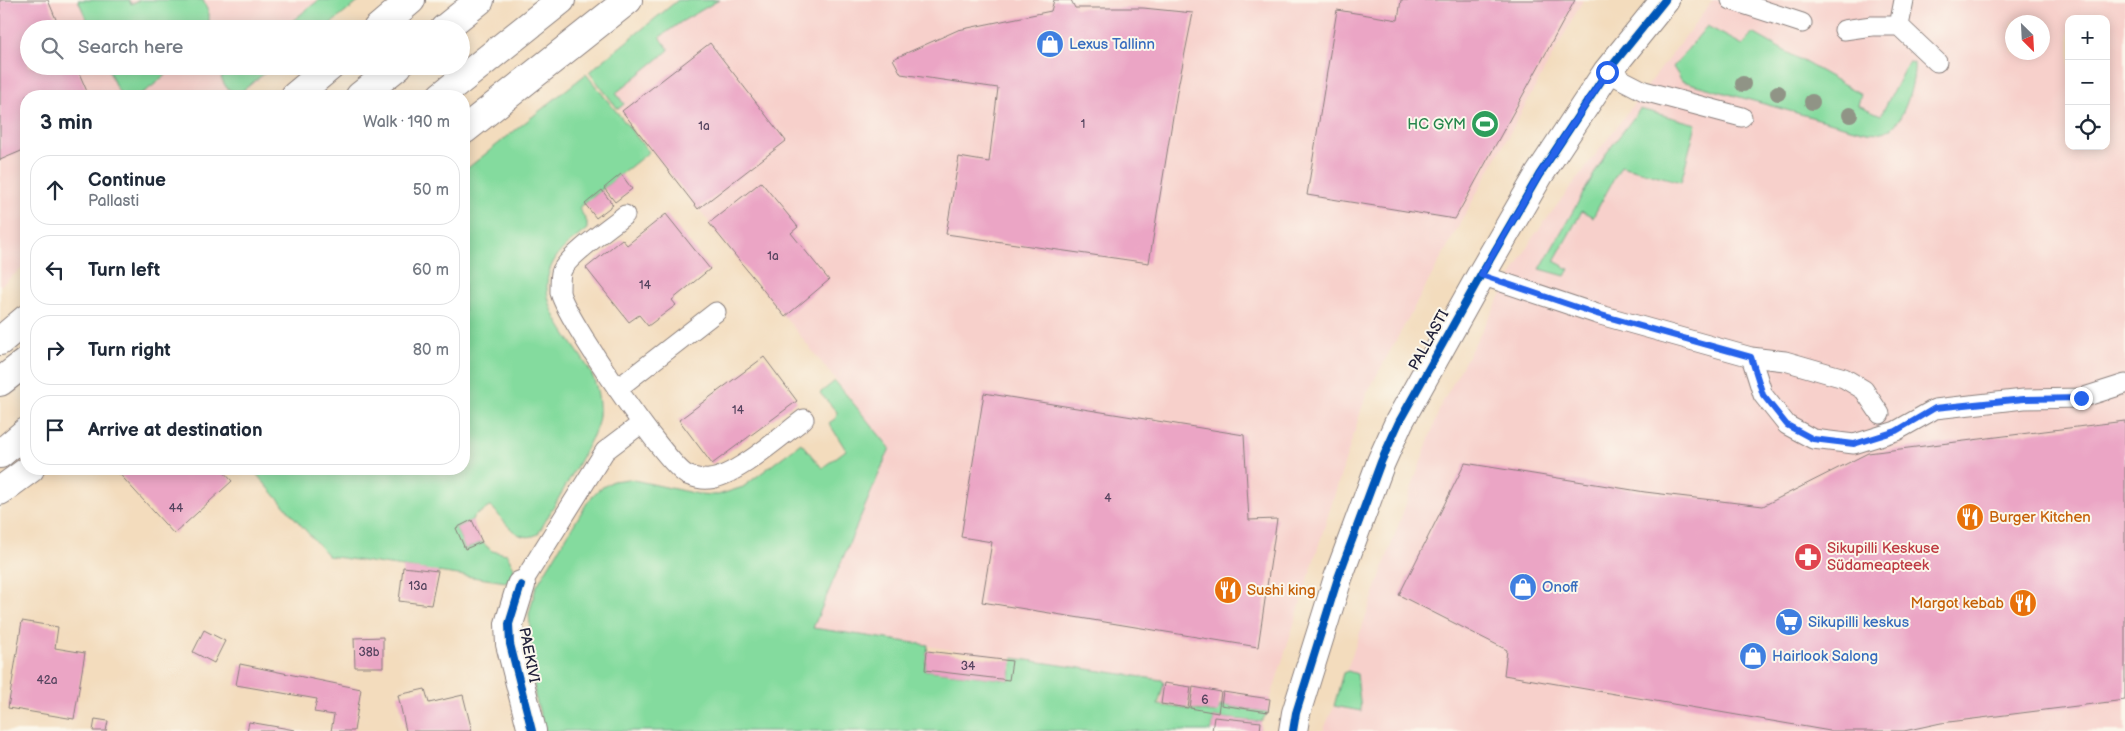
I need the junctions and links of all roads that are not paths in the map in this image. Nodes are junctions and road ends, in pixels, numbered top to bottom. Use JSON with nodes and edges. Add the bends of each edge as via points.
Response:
{"nodes":[{"id":1,"x":412,"y":0,"type":"edge"},
{"id":2,"x":480,"y":0,"type":"edge"},
{"id":3,"x":561,"y":0,"type":"edge"},
{"id":4,"x":628,"y":0,"type":"edge"},
{"id":5,"x":1665,"y":0,"type":"edge"},
{"id":6,"x":1731,"y":0,"type":"edge"},
{"id":7,"x":1904,"y":0,"type":"edge"},
{"id":8,"x":388,"y":20,"type":"edge"},
{"id":9,"x":455,"y":20,"type":"edge"},
{"id":10,"x":1802,"y":23,"type":"dead end"},
{"id":11,"x":1898,"y":26,"type":"junction"},
{"id":12,"x":1844,"y":30,"type":"dead end"},
{"id":13,"x":1937,"y":62,"type":"dead end"},
{"id":14,"x":1607,"y":72,"type":"junction"},
{"id":15,"x":470,"y":73,"type":"edge"},
{"id":16,"x":320,"y":75,"type":"edge"},
{"id":17,"x":387,"y":75,"type":"edge"},
{"id":18,"x":467,"y":75,"type":"edge"},
{"id":19,"x":302,"y":90,"type":"edge"},
{"id":20,"x":368,"y":90,"type":"edge"},
{"id":21,"x":448,"y":90,"type":"edge"},
{"id":22,"x":1742,"y":116,"type":"dead end"},
{"id":23,"x":470,"y":125,"type":"edge"},
{"id":24,"x":626,"y":215,"type":"dead end"},
{"id":25,"x":1481,"y":275,"type":"junction"},
{"id":26,"x":716,"y":312,"type":"dead end"},
{"id":27,"x":20,"y":324,"type":"edge"},
{"id":28,"x":0,"y":341,"type":"edge"},
{"id":29,"x":1751,"y":357,"type":"junction"},
{"id":30,"x":20,"y":367,"type":"edge"},
{"id":31,"x":0,"y":382,"type":"edge"},
{"id":32,"x":2125,"y":384,"type":"edge"},
{"id":33,"x":617,"y":390,"type":"junction"},
{"id":34,"x":1880,"y":414,"type":"dead end"},
{"id":35,"x":804,"y":419,"type":"dead end"},
{"id":36,"x":642,"y":423,"type":"junction"},
{"id":37,"x":20,"y":437,"type":"edge"},
{"id":38,"x":0,"y":454,"type":"edge"},
{"id":39,"x":22,"y":475,"type":"edge"},
{"id":40,"x":0,"y":491,"type":"edge"},
{"id":41,"x":520,"y":585,"type":"joint"},
{"id":42,"x":532,"y":731,"type":"edge"},
{"id":43,"x":1293,"y":731,"type":"edge"}],
"edges":[{"from":1,"to":8,"type":"main road"},
{"from":2,"to":9,"type":"main road"},
{"from":3,"to":15,"type":"main road"},
{"from":4,"to":23,"type":"main road"},
{"from":5,"to":14,"type":"main road","name":"PALLASTI"},
{"from":6,"to":10,"type":"lane"},
{"from":7,"to":11,"type":"lane"},
{"from":11,"to":12,"type":"lane"},
{"from":11,"to":13,"type":"lane"},
{"from":14,"to":22,"type":"lane","via":[[1644,91]]},
{"from":14,"to":25,"type":"main road","name":"PALLASTI","via":[[1539,175]]},
{"from":16,"to":19,"type":"main road"},
{"from":17,"to":20,"type":"main road"},
{"from":18,"to":21,"type":"main road"},
{"from":24,"to":33,"type":"lane","via":[[580,251],[562,271],[560,292],[574,323]]},
{"from":25,"to":29,"type":"lane","via":[[1597,314]]},
{"from":25,"to":43,"type":"main road","name":"PALLASTI","via":[[1380,462],[1338,578]]},
{"from":26,"to":33,"type":"lane"},
{"from":27,"to":28,"type":"main road"},
{"from":29,"to":32,"type":"lane","via":[[1763,395],[1787,425],[1813,439],[1854,444],[1896,431],[1935,408],[2024,399],[2081,398]]},
{"from":29,"to":34,"type":"lane","via":[[1785,361],[1844,378],[1864,390]]},
{"from":30,"to":31,"type":"main road"},
{"from":33,"to":36,"type":"lane"},
{"from":35,"to":36,"type":"lane","via":[[723,476],[707,480],[686,474]]},
{"from":36,"to":41,"type":"lane","via":[[605,451]]},
{"from":37,"to":38,"type":"main road"},
{"from":39,"to":40,"type":"main road"},
{"from":41,"to":42,"type":"main road","name":"PAEKIVI","via":[[509,624],[510,644]]}]}
